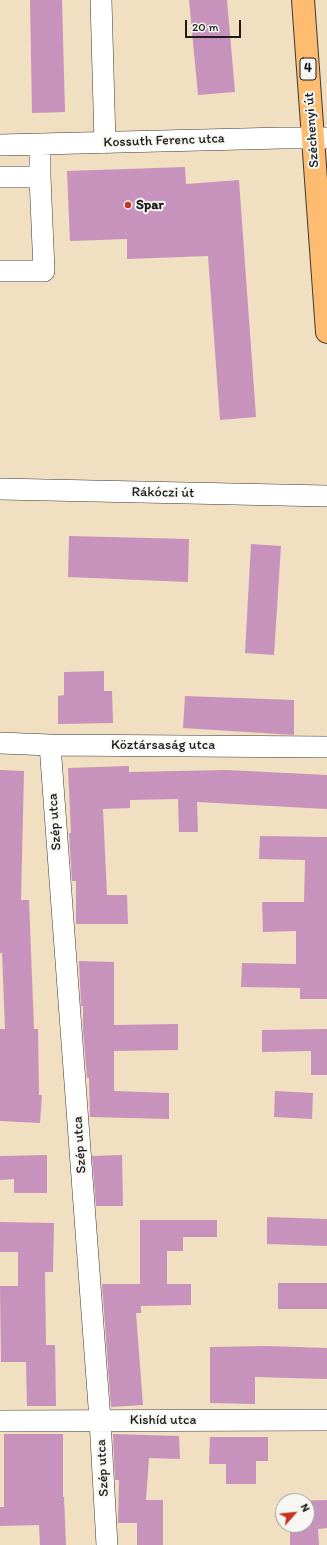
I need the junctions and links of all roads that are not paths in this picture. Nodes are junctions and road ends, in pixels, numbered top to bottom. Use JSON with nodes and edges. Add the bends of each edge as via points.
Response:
{"nodes":[{"id":1,"x":101,"y":0,"type":"edge"},
{"id":2,"x":303,"y":0,"type":"edge"},
{"id":3,"x":320,"y":138,"type":"edge"},
{"id":4,"x":105,"y":143,"type":"junction"},
{"id":5,"x":40,"y":145,"type":"junction"},
{"id":6,"x":0,"y":146,"type":"edge"},
{"id":7,"x":0,"y":177,"type":"edge"},
{"id":8,"x":40,"y":177,"type":"junction"},
{"id":9,"x":0,"y":271,"type":"edge"},
{"id":10,"x":327,"y":332,"type":"edge"},
{"id":11,"x":0,"y":489,"type":"edge"},
{"id":12,"x":327,"y":496,"type":"edge"},
{"id":13,"x":0,"y":743,"type":"edge"},
{"id":14,"x":50,"y":745,"type":"junction"},
{"id":15,"x":327,"y":747,"type":"edge"},
{"id":16,"x":100,"y":1420,"type":"junction"},
{"id":17,"x":327,"y":1420,"type":"edge"},
{"id":18,"x":0,"y":1421,"type":"edge"},
{"id":19,"x":107,"y":1545,"type":"edge"}],
"edges":[{"from":1,"to":4,"type":"street"},
{"from":2,"to":3,"type":"main road","name":"Széchenyi út","number":"4"},
{"from":3,"to":4,"type":"street","name":"Kossuth Ferenc utca"},
{"from":3,"to":10,"type":"main road","name":"Széchenyi út","number":"4"},
{"from":4,"to":5,"type":"street","name":"Kossuth Ferenc utca"},
{"from":5,"to":6,"type":"street","name":"Kossuth Ferenc utca"},
{"from":5,"to":8,"type":"street"},
{"from":7,"to":8,"type":"street"},
{"from":8,"to":9,"type":"street","via":[[44,271]]},
{"from":11,"to":12,"type":"street","name":"Rákóczi út"},
{"from":13,"to":14,"type":"street","name":"Köztársaság utca"},
{"from":14,"to":15,"type":"street","name":"Köztársaság utca"},
{"from":14,"to":16,"type":"street","name":"Szép utca"},
{"from":16,"to":17,"type":"street","name":"Kishíd utca"},
{"from":16,"to":18,"type":"street","name":"Kishíd utca"},
{"from":16,"to":19,"type":"street","name":"Szép utca"}]}
